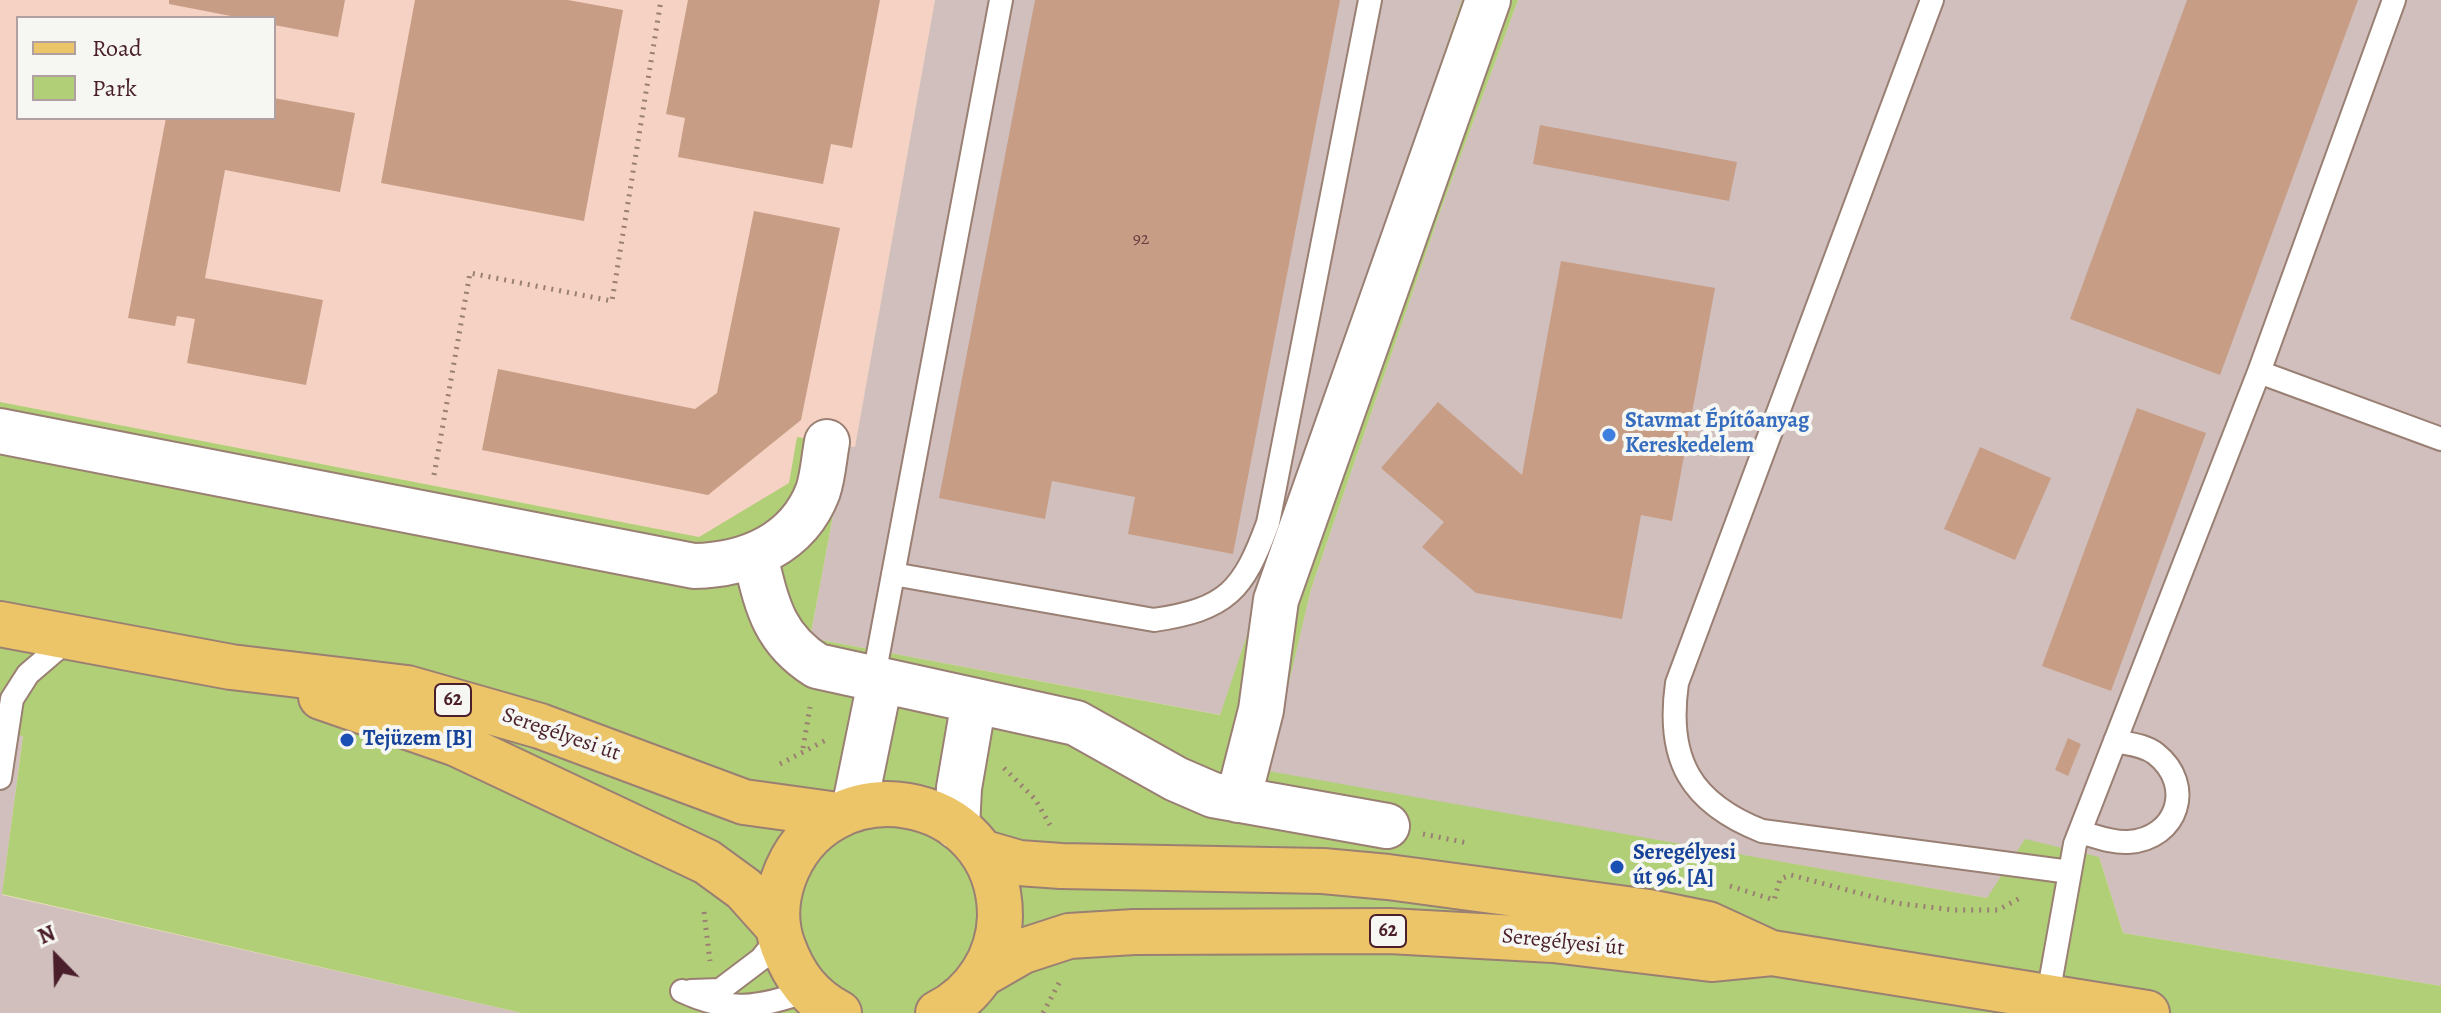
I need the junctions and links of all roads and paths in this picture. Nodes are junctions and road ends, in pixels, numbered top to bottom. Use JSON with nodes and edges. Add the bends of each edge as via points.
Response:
{"nodes":[{"id":1,"x":661,"y":0,"type":"edge"},
{"id":2,"x":1001,"y":0,"type":"edge"},
{"id":3,"x":1370,"y":0,"type":"edge"},
{"id":4,"x":1488,"y":0,"type":"edge"},
{"id":5,"x":1932,"y":0,"type":"edge"},
{"id":6,"x":2394,"y":0,"type":"edge"},
{"id":7,"x":2259,"y":372,"type":"junction"},
{"id":8,"x":0,"y":431,"type":"edge"},
{"id":9,"x":2441,"y":439,"type":"edge"},
{"id":10,"x":827,"y":442,"type":"dead end"},
{"id":11,"x":433,"y":486,"type":"dead end"},
{"id":12,"x":755,"y":556,"type":"junction"},
{"id":13,"x":893,"y":574,"type":"junction"},
{"id":14,"x":0,"y":624,"type":"edge"},
{"id":15,"x":71,"y":637,"type":"junction"},
{"id":16,"x":231,"y":667,"type":"junction"},
{"id":17,"x":877,"y":682,"type":"junction"},
{"id":18,"x":974,"y":701,"type":"junction"},
{"id":19,"x":2115,"y":741,"type":"junction"},
{"id":20,"x":1,"y":766,"type":"edge"},
{"id":21,"x":1238,"y":800,"type":"junction"},
{"id":22,"x":846,"y":812,"type":"junction"},
{"id":23,"x":1387,"y":826,"type":"joint"},
{"id":24,"x":2080,"y":832,"type":"junction"},
{"id":25,"x":969,"y":840,"type":"junction"},
{"id":26,"x":1474,"y":844,"type":"dead end"},
{"id":27,"x":2070,"y":872,"type":"junction"},
{"id":28,"x":1719,"y":882,"type":"dead end"},
{"id":29,"x":779,"y":932,"type":"junction"},
{"id":30,"x":1772,"y":953,"type":"junction"},
{"id":31,"x":982,"y":990,"type":"edge"},
{"id":32,"x":2048,"y":995,"type":"junction"},
{"id":33,"x":823,"y":1002,"type":"edge"},
{"id":34,"x":938,"y":1013,"type":"edge"},
{"id":35,"x":2147,"y":1013,"type":"edge"}],
"edges":[{"from":1,"to":11,"type":"path","via":[[612,301],[470,273]]},
{"from":2,"to":13,"type":"lane"},
{"from":3,"to":13,"type":"lane","via":[[1268,523],[1252,568],[1229,595],[1193,614],[1154,620]]},
{"from":4,"to":21,"type":"street","via":[[1276,600],[1261,710]]},
{"from":5,"to":27,"type":"lane","via":[[1677,683],[1677,745],[1704,799],[1727,817],[1762,831]]},
{"from":6,"to":7,"type":"lane"},
{"from":7,"to":9,"type":"lane"},
{"from":7,"to":19,"type":"lane"},
{"from":8,"to":12,"type":"street","via":[[694,566]]},
{"from":10,"to":12,"type":"street","via":[[818,490],[801,522]]},
{"from":12,"to":17,"type":"street","via":[[776,626],[792,650],[817,666]]},
{"from":13,"to":17,"type":"lane"},
{"from":14,"to":15,"type":"main road","name":"Seregélyesi út","number":"62"},
{"from":15,"to":16,"type":"main road","name":"Seregélyesi út","number":"62"},
{"from":15,"to":20,"type":"lane","via":[[28,674],[12,699]]},
{"from":16,"to":22,"type":"main road","name":"Seregélyesi út","number":"62","via":[[407,688],[540,726],[744,802]]},
{"from":16,"to":29,"type":"main road","name":"Seregélyesi út","number":"62","via":[[457,744],[707,862],[744,889]]},
{"from":17,"to":18,"type":"street"},
{"from":17,"to":22,"type":"street"},
{"from":18,"to":21,"type":"street","via":[[1076,723],[1176,779]]},
{"from":18,"to":25,"type":"street","via":[[959,788]]},
{"from":19,"to":24,"type":"lane"},
{"from":19,"to":24,"type":"lane","via":[[2146,748],[2166,764],[2178,789],[2178,807],[2163,830],[2140,840],[2116,841]]},
{"from":21,"to":23,"type":"street"},
{"from":22,"to":25,"type":"main road","name":"Seregélyesi út","number":"62","via":[[890,803],[908,805],[942,817]]},
{"from":22,"to":29,"type":"main road","name":"Seregélyesi út","number":"62","via":[[822,826],[795,853],[780,889]]},
{"from":23,"to":26,"type":"path"},
{"from":24,"to":27,"type":"lane"},
{"from":25,"to":30,"type":"main road","name":"Seregélyesi út","number":"62","via":[[1019,863],[1323,871],[1649,912],[1708,924]]},
{"from":25,"to":31,"type":"main road","name":"Seregélyesi út","number":"62","via":[[990,868],[1000,904],[997,940]]},
{"from":27,"to":28,"type":"path","via":[[1998,910],[1896,903],[1791,875],[1780,879],[1774,900]]},
{"from":27,"to":32,"type":"lane"},
{"from":29,"to":33,"type":"main road","name":"Seregélyesi út","number":"62","via":[[790,966]]},
{"from":29,"to":33,"type":"lane","via":[[761,959],[720,990],[682,991],[730,1008]]},
{"from":30,"to":31,"type":"main road","name":"Seregélyesi út","number":"62","via":[[1711,959],[1553,940],[1389,931],[1134,932],[1069,936],[1023,951]]},
{"from":30,"to":32,"type":"main road","name":"Seregélyesi út","number":"62"},
{"from":31,"to":34,"type":"main road","name":"Seregélyesi út","number":"62"},
{"from":32,"to":35,"type":"main road","name":"Seregélyesi út","number":"62"}]}
